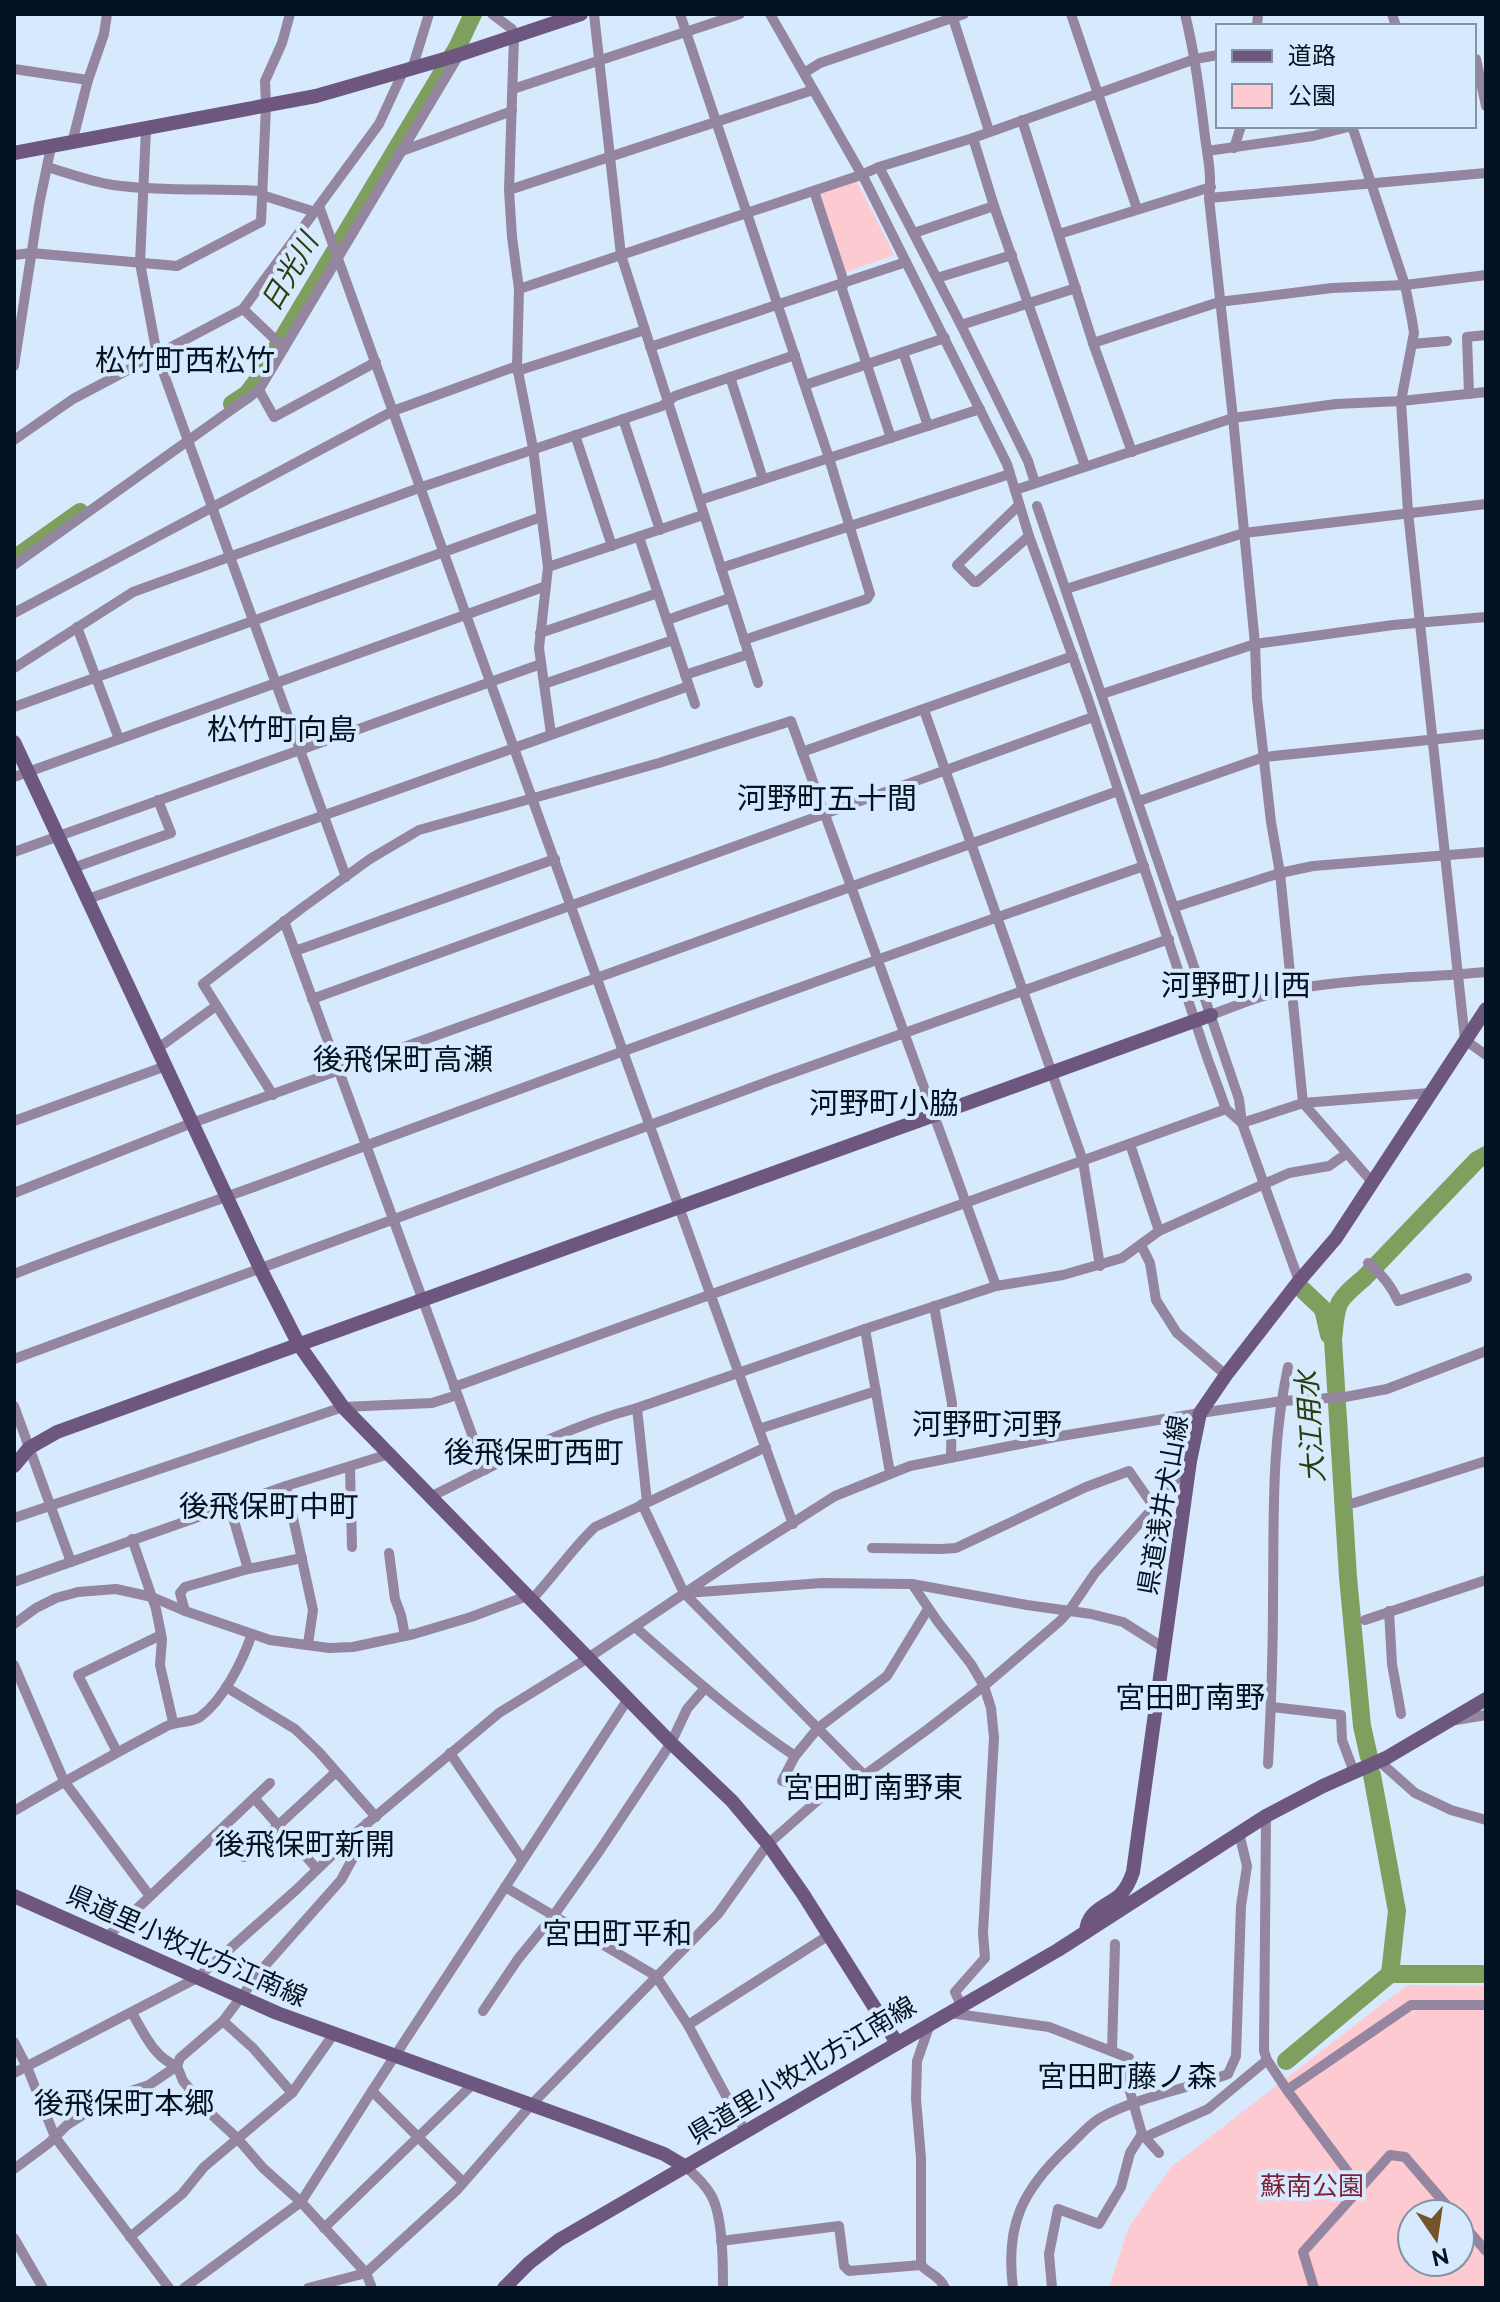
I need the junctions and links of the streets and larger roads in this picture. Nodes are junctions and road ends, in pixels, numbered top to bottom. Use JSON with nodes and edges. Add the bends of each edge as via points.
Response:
{"nodes":[{"id":1,"x":107,"y":14,"type":"edge"},
{"id":2,"x":290,"y":14,"type":"edge"},
{"id":3,"x":429,"y":14,"type":"edge"},
{"id":4,"x":492,"y":14,"type":"edge"},
{"id":5,"x":581,"y":14,"type":"edge"},
{"id":6,"x":594,"y":14,"type":"edge"},
{"id":7,"x":680,"y":14,"type":"edge"},
{"id":8,"x":740,"y":14,"type":"edge"},
{"id":9,"x":770,"y":14,"type":"edge"},
{"id":10,"x":964,"y":14,"type":"edge"},
{"id":11,"x":1071,"y":14,"type":"edge"},
{"id":12,"x":1185,"y":14,"type":"edge"},
{"id":13,"x":952,"y":16,"type":"edge"},
{"id":14,"x":686,"y":32,"type":"junction"},
{"id":15,"x":514,"y":37,"type":"junction"},
{"id":16,"x":1216,"y":55,"type":"edge"},
{"id":17,"x":454,"y":56,"type":"junction"},
{"id":18,"x":1479,"y":58,"type":"edge"},
{"id":19,"x":1195,"y":59,"type":"junction"},
{"id":20,"x":598,"y":61,"type":"junction"},
{"id":21,"x":14,"y":69,"type":"edge"},
{"id":22,"x":408,"y":70,"type":"junction"},
{"id":23,"x":804,"y":73,"type":"junction"},
{"id":24,"x":88,"y":80,"type":"junction"},
{"id":25,"x":513,"y":89,"type":"junction"},
{"id":26,"x":813,"y":90,"type":"junction"},
{"id":27,"x":1099,"y":93,"type":"junction"},
{"id":28,"x":266,"y":106,"type":"junction"},
{"id":29,"x":1486,"y":106,"type":"edge"},
{"id":30,"x":512,"y":111,"type":"junction"},
{"id":31,"x":1022,"y":120,"type":"junction"},
{"id":32,"x":717,"y":122,"type":"junction"},
{"id":33,"x":1240,"y":128,"type":"edge"},
{"id":34,"x":1344,"y":128,"type":"edge"},
{"id":35,"x":1353,"y":128,"type":"edge"},
{"id":36,"x":146,"y":129,"type":"junction"},
{"id":37,"x":989,"y":131,"type":"junction"},
{"id":38,"x":973,"y":138,"type":"junction"},
{"id":39,"x":72,"y":143,"type":"junction"},
{"id":40,"x":51,"y":147,"type":"junction"},
{"id":41,"x":1234,"y":148,"type":"junction"},
{"id":42,"x":1207,"y":151,"type":"junction"},
{"id":43,"x":399,"y":152,"type":"junction"},
{"id":44,"x":14,"y":153,"type":"edge"},
{"id":45,"x":609,"y":157,"type":"junction"},
{"id":46,"x":47,"y":167,"type":"junction"},
{"id":47,"x":879,"y":167,"type":"junction"},
{"id":48,"x":1486,"y":173,"type":"edge"},
{"id":49,"x":861,"y":175,"type":"junction"},
{"id":50,"x":1371,"y":183,"type":"junction"},
{"id":51,"x":143,"y":187,"type":"junction"},
{"id":52,"x":509,"y":190,"type":"junction"},
{"id":53,"x":814,"y":191,"type":"junction"},
{"id":54,"x":1210,"y":192,"type":"junction"},
{"id":55,"x":262,"y":193,"type":"junction"},
{"id":56,"x":994,"y":206,"type":"junction"},
{"id":57,"x":317,"y":209,"type":"junction"},
{"id":58,"x":1137,"y":209,"type":"junction"},
{"id":59,"x":748,"y":213,"type":"junction"},
{"id":60,"x":914,"y":233,"type":"junction"},
{"id":61,"x":1059,"y":234,"type":"junction"},
{"id":62,"x":337,"y":251,"type":"junction"},
{"id":63,"x":31,"y":253,"type":"junction"},
{"id":64,"x":14,"y":255,"type":"edge"},
{"id":65,"x":621,"y":255,"type":"junction"},
{"id":66,"x":1012,"y":255,"type":"junction"},
{"id":67,"x":906,"y":262,"type":"junction"},
{"id":68,"x":140,"y":263,"type":"junction"},
{"id":69,"x":1486,"y":275,"type":"edge"},
{"id":70,"x":937,"y":278,"type":"junction"},
{"id":71,"x":844,"y":282,"type":"junction"},
{"id":72,"x":1405,"y":285,"type":"junction"},
{"id":73,"x":1076,"y":288,"type":"junction"},
{"id":74,"x":519,"y":289,"type":"junction"},
{"id":75,"x":1219,"y":302,"type":"junction"},
{"id":76,"x":778,"y":304,"type":"junction"},
{"id":77,"x":1030,"y":304,"type":"junction"},
{"id":78,"x":243,"y":309,"type":"junction"},
{"id":79,"x":961,"y":325,"type":"junction"},
{"id":80,"x":645,"y":330,"type":"junction"},
{"id":81,"x":1486,"y":335,"type":"edge"},
{"id":82,"x":945,"y":338,"type":"junction"},
{"id":83,"x":1447,"y":341,"type":"dead end"},
{"id":84,"x":1093,"y":343,"type":"junction"},
{"id":85,"x":1412,"y":344,"type":"junction"},
{"id":86,"x":281,"y":346,"type":"junction"},
{"id":87,"x":650,"y":347,"type":"junction"},
{"id":88,"x":903,"y":352,"type":"junction"},
{"id":89,"x":157,"y":355,"type":"junction"},
{"id":90,"x":795,"y":355,"type":"junction"},
{"id":91,"x":376,"y":362,"type":"junction"},
{"id":92,"x":867,"y":364,"type":"junction"},
{"id":93,"x":14,"y":366,"type":"edge"},
{"id":94,"x":517,"y":369,"type":"junction"},
{"id":95,"x":730,"y":377,"type":"junction"},
{"id":96,"x":805,"y":385,"type":"junction"},
{"id":97,"x":259,"y":390,"type":"junction"},
{"id":98,"x":1486,"y":392,"type":"edge"},
{"id":99,"x":1469,"y":394,"type":"junction"},
{"id":100,"x":668,"y":401,"type":"junction"},
{"id":101,"x":1401,"y":401,"type":"junction"},
{"id":102,"x":980,"y":409,"type":"junction"},
{"id":103,"x":393,"y":411,"type":"junction"},
{"id":104,"x":1233,"y":418,"type":"junction"},
{"id":105,"x":623,"y":419,"type":"junction"},
{"id":106,"x":928,"y":426,"type":"junction"},
{"id":107,"x":575,"y":435,"type":"junction"},
{"id":108,"x":187,"y":438,"type":"junction"},
{"id":109,"x":891,"y":438,"type":"junction"},
{"id":110,"x":14,"y":440,"type":"edge"},
{"id":111,"x":533,"y":448,"type":"junction"},
{"id":112,"x":1132,"y":452,"type":"junction"},
{"id":113,"x":829,"y":458,"type":"junction"},
{"id":114,"x":1085,"y":466,"type":"junction"},
{"id":115,"x":1010,"y":474,"type":"junction"},
{"id":116,"x":763,"y":479,"type":"junction"},
{"id":117,"x":1035,"y":483,"type":"junction"},
{"id":118,"x":419,"y":488,"type":"junction"},
{"id":119,"x":1015,"y":490,"type":"junction"},
{"id":120,"x":700,"y":500,"type":"junction"},
{"id":121,"x":1486,"y":504,"type":"edge"},
{"id":122,"x":1019,"y":505,"type":"junction"},
{"id":123,"x":213,"y":506,"type":"junction"},
{"id":124,"x":1037,"y":506,"type":"dead end"},
{"id":125,"x":1408,"y":512,"type":"junction"},
{"id":126,"x":703,"y":515,"type":"junction"},
{"id":127,"x":541,"y":517,"type":"junction"},
{"id":128,"x":849,"y":527,"type":"junction"},
{"id":129,"x":660,"y":530,"type":"junction"},
{"id":130,"x":1244,"y":533,"type":"junction"},
{"id":131,"x":1029,"y":536,"type":"junction"},
{"id":132,"x":639,"y":537,"type":"junction"},
{"id":133,"x":612,"y":546,"type":"junction"},
{"id":134,"x":443,"y":551,"type":"junction"},
{"id":135,"x":231,"y":556,"type":"junction"},
{"id":136,"x":14,"y":565,"type":"edge"},
{"id":137,"x":548,"y":567,"type":"junction"},
{"id":138,"x":721,"y":568,"type":"junction"},
{"id":139,"x":546,"y":586,"type":"junction"},
{"id":140,"x":1066,"y":589,"type":"junction"},
{"id":141,"x":658,"y":593,"type":"junction"},
{"id":142,"x":730,"y":598,"type":"junction"},
{"id":143,"x":14,"y":613,"type":"edge"},
{"id":144,"x":466,"y":615,"type":"junction"},
{"id":145,"x":1486,"y":617,"type":"edge"},
{"id":146,"x":253,"y":619,"type":"junction"},
{"id":147,"x":667,"y":620,"type":"junction"},
{"id":148,"x":1419,"y":623,"type":"junction"},
{"id":149,"x":77,"y":627,"type":"junction"},
{"id":150,"x":540,"y":633,"type":"junction"},
{"id":151,"x":673,"y":640,"type":"junction"},
{"id":152,"x":744,"y":640,"type":"junction"},
{"id":153,"x":1255,"y":644,"type":"junction"},
{"id":154,"x":749,"y":654,"type":"junction"},
{"id":155,"x":1073,"y":656,"type":"junction"},
{"id":156,"x":541,"y":664,"type":"junction"},
{"id":157,"x":14,"y":668,"type":"edge"},
{"id":158,"x":96,"y":677,"type":"junction"},
{"id":159,"x":687,"y":680,"type":"junction"},
{"id":160,"x":491,"y":681,"type":"junction"},
{"id":161,"x":276,"y":683,"type":"junction"},
{"id":162,"x":758,"y":683,"type":"dead end"},
{"id":163,"x":544,"y":684,"type":"junction"},
{"id":164,"x":1102,"y":694,"type":"junction"},
{"id":165,"x":695,"y":704,"type":"dead end"},
{"id":166,"x":14,"y":707,"type":"edge"},
{"id":167,"x":924,"y":710,"type":"junction"},
{"id":168,"x":1093,"y":717,"type":"junction"},
{"id":169,"x":551,"y":734,"type":"junction"},
{"id":170,"x":1486,"y":734,"type":"edge"},
{"id":171,"x":119,"y":739,"type":"junction"},
{"id":172,"x":1431,"y":739,"type":"junction"},
{"id":173,"x":14,"y":742,"type":"edge"},
{"id":174,"x":515,"y":747,"type":"junction"},
{"id":175,"x":299,"y":749,"type":"junction"},
{"id":176,"x":802,"y":752,"type":"junction"},
{"id":177,"x":1264,"y":757,"type":"junction"},
{"id":178,"x":945,"y":770,"type":"junction"},
{"id":179,"x":21,"y":774,"type":"edge"},
{"id":180,"x":1118,"y":791,"type":"junction"},
{"id":181,"x":533,"y":799,"type":"junction"},
{"id":182,"x":158,"y":800,"type":"junction"},
{"id":183,"x":1139,"y":801,"type":"junction"},
{"id":184,"x":825,"y":814,"type":"junction"},
{"id":185,"x":325,"y":816,"type":"junction"},
{"id":186,"x":58,"y":836,"type":"junction"},
{"id":187,"x":972,"y":844,"type":"junction"},
{"id":188,"x":14,"y":852,"type":"edge"},
{"id":189,"x":1486,"y":852,"type":"edge"},
{"id":190,"x":1444,"y":856,"type":"junction"},
{"id":191,"x":555,"y":859,"type":"junction"},
{"id":192,"x":1144,"y":866,"type":"junction"},
{"id":193,"x":73,"y":868,"type":"junction"},
{"id":194,"x":1280,"y":873,"type":"junction"},
{"id":195,"x":346,"y":877,"type":"junction"},
{"id":196,"x":851,"y":886,"type":"junction"},
{"id":197,"x":88,"y":899,"type":"junction"},
{"id":198,"x":571,"y":905,"type":"junction"},
{"id":199,"x":1175,"y":907,"type":"junction"},
{"id":200,"x":998,"y":917,"type":"junction"},
{"id":201,"x":284,"y":921,"type":"junction"},
{"id":202,"x":1169,"y":939,"type":"junction"},
{"id":203,"x":295,"y":951,"type":"junction"},
{"id":204,"x":878,"y":960,"type":"junction"},
{"id":205,"x":1486,"y":972,"type":"edge"},
{"id":206,"x":1456,"y":975,"type":"junction"},
{"id":207,"x":597,"y":978,"type":"junction"},
{"id":208,"x":1291,"y":989,"type":"junction"},
{"id":209,"x":1023,"y":990,"type":"junction"},
{"id":210,"x":312,"y":999,"type":"junction"},
{"id":211,"x":216,"y":1006,"type":"junction"},
{"id":212,"x":1486,"y":1009,"type":"edge"},
{"id":213,"x":1211,"y":1015,"type":"junction"},
{"id":214,"x":1196,"y":1021,"type":"junction"},
{"id":215,"x":904,"y":1032,"type":"junction"},
{"id":216,"x":1465,"y":1040,"type":"junction"},
{"id":217,"x":157,"y":1049,"type":"junction"},
{"id":218,"x":624,"y":1052,"type":"junction"},
{"id":219,"x":1486,"y":1055,"type":"edge"},
{"id":220,"x":166,"y":1066,"type":"junction"},
{"id":221,"x":339,"y":1071,"type":"junction"},
{"id":222,"x":1051,"y":1073,"type":"junction"},
{"id":223,"x":1430,"y":1093,"type":"junction"},
{"id":224,"x":273,"y":1095,"type":"junction"},
{"id":225,"x":1303,"y":1103,"type":"junction"},
{"id":226,"x":1226,"y":1109,"type":"junction"},
{"id":227,"x":934,"y":1115,"type":"junction"},
{"id":228,"x":14,"y":1121,"type":"edge"},
{"id":229,"x":192,"y":1123,"type":"junction"},
{"id":230,"x":1242,"y":1123,"type":"junction"},
{"id":231,"x":650,"y":1126,"type":"junction"},
{"id":232,"x":1130,"y":1144,"type":"junction"},
{"id":233,"x":366,"y":1146,"type":"junction"},
{"id":234,"x":1346,"y":1154,"type":"junction"},
{"id":235,"x":1083,"y":1161,"type":"junction"},
{"id":236,"x":1373,"y":1183,"type":"junction"},
{"id":237,"x":1264,"y":1185,"type":"junction"},
{"id":238,"x":14,"y":1193,"type":"edge"},
{"id":239,"x":228,"y":1197,"type":"junction"},
{"id":240,"x":966,"y":1203,"type":"junction"},
{"id":241,"x":680,"y":1207,"type":"junction"},
{"id":242,"x":393,"y":1220,"type":"junction"},
{"id":243,"x":1159,"y":1231,"type":"junction"},
{"id":244,"x":1141,"y":1245,"type":"junction"},
{"id":245,"x":1100,"y":1266,"type":"junction"},
{"id":246,"x":1372,"y":1266,"type":"dead end"},
{"id":247,"x":260,"y":1268,"type":"junction"},
{"id":248,"x":14,"y":1274,"type":"edge"},
{"id":249,"x":1467,"y":1278,"type":"dead end"},
{"id":250,"x":1299,"y":1281,"type":"junction"},
{"id":251,"x":996,"y":1286,"type":"junction"},
{"id":252,"x":711,"y":1295,"type":"junction"},
{"id":253,"x":422,"y":1300,"type":"junction"},
{"id":254,"x":934,"y":1306,"type":"junction"},
{"id":255,"x":865,"y":1329,"type":"junction"},
{"id":256,"x":299,"y":1345,"type":"junction"},
{"id":257,"x":1486,"y":1351,"type":"edge"},
{"id":258,"x":14,"y":1359,"type":"edge"},
{"id":259,"x":1288,"y":1367,"type":"dead end"},
{"id":260,"x":739,"y":1374,"type":"junction"},
{"id":261,"x":1226,"y":1375,"type":"junction"},
{"id":262,"x":456,"y":1391,"type":"junction"},
{"id":263,"x":876,"y":1391,"type":"junction"},
{"id":264,"x":1282,"y":1401,"type":"junction"},
{"id":265,"x":14,"y":1406,"type":"edge"},
{"id":266,"x":343,"y":1407,"type":"junction"},
{"id":267,"x":637,"y":1408,"type":"junction"},
{"id":268,"x":1200,"y":1413,"type":"junction"},
{"id":269,"x":759,"y":1429,"type":"junction"},
{"id":270,"x":766,"y":1447,"type":"junction"},
{"id":271,"x":29,"y":1448,"type":"junction"},
{"id":272,"x":14,"y":1451,"type":"edge"},
{"id":273,"x":389,"y":1454,"type":"junction"},
{"id":274,"x":951,"y":1458,"type":"junction"},
{"id":275,"x":1190,"y":1461,"type":"junction"},
{"id":276,"x":1486,"y":1461,"type":"edge"},
{"id":277,"x":14,"y":1466,"type":"edge"},
{"id":278,"x":350,"y":1468,"type":"junction"},
{"id":279,"x":485,"y":1470,"type":"junction"},
{"id":280,"x":890,"y":1473,"type":"junction"},
{"id":281,"x":286,"y":1486,"type":"junction"},
{"id":282,"x":430,"y":1497,"type":"junction"},
{"id":283,"x":644,"y":1503,"type":"junction"},
{"id":284,"x":1354,"y":1503,"type":"dead end"},
{"id":285,"x":50,"y":1505,"type":"junction"},
{"id":286,"x":230,"y":1507,"type":"junction"},
{"id":287,"x":1154,"y":1507,"type":"junction"},
{"id":288,"x":14,"y":1518,"type":"edge"},
{"id":289,"x":793,"y":1524,"type":"junction"},
{"id":290,"x":132,"y":1539,"type":"junction"},
{"id":291,"x":352,"y":1547,"type":"dead end"},
{"id":292,"x":872,"y":1548,"type":"dead end"},
{"id":293,"x":389,"y":1553,"type":"dead end"},
{"id":294,"x":302,"y":1558,"type":"junction"},
{"id":295,"x":71,"y":1562,"type":"junction"},
{"id":296,"x":248,"y":1569,"type":"junction"},
{"id":297,"x":1486,"y":1580,"type":"edge"},
{"id":298,"x":14,"y":1582,"type":"edge"},
{"id":299,"x":912,"y":1584,"type":"junction"},
{"id":300,"x":684,"y":1593,"type":"junction"},
{"id":301,"x":152,"y":1597,"type":"junction"},
{"id":302,"x":528,"y":1597,"type":"junction"},
{"id":303,"x":928,"y":1609,"type":"junction"},
{"id":304,"x":185,"y":1611,"type":"junction"},
{"id":305,"x":1069,"y":1611,"type":"junction"},
{"id":306,"x":1389,"y":1611,"type":"junction"},
{"id":307,"x":1365,"y":1620,"type":"dead end"},
{"id":308,"x":14,"y":1624,"type":"edge"},
{"id":309,"x":635,"y":1627,"type":"junction"},
{"id":310,"x":252,"y":1634,"type":"junction"},
{"id":311,"x":161,"y":1635,"type":"junction"},
{"id":312,"x":405,"y":1636,"type":"junction"},
{"id":313,"x":308,"y":1644,"type":"junction"},
{"id":314,"x":1164,"y":1648,"type":"junction"},
{"id":315,"x":588,"y":1658,"type":"junction"},
{"id":316,"x":14,"y":1665,"type":"edge"},
{"id":317,"x":984,"y":1686,"type":"junction"},
{"id":318,"x":226,"y":1687,"type":"junction"},
{"id":319,"x":705,"y":1688,"type":"junction"},
{"id":320,"x":628,"y":1699,"type":"junction"},
{"id":321,"x":1486,"y":1699,"type":"edge"},
{"id":322,"x":1272,"y":1707,"type":"junction"},
{"id":323,"x":1401,"y":1714,"type":"dead end"},
{"id":324,"x":1486,"y":1715,"type":"edge"},
{"id":325,"x":173,"y":1722,"type":"junction"},
{"id":326,"x":1447,"y":1722,"type":"junction"},
{"id":327,"x":818,"y":1728,"type":"junction"},
{"id":328,"x":671,"y":1743,"type":"junction"},
{"id":329,"x":117,"y":1752,"type":"junction"},
{"id":330,"x":450,"y":1753,"type":"junction"},
{"id":331,"x":795,"y":1756,"type":"junction"},
{"id":332,"x":1379,"y":1761,"type":"junction"},
{"id":333,"x":1268,"y":1764,"type":"dead end"},
{"id":334,"x":336,"y":1772,"type":"junction"},
{"id":335,"x":1354,"y":1772,"type":"junction"},
{"id":336,"x":864,"y":1775,"type":"junction"},
{"id":337,"x":64,"y":1781,"type":"junction"},
{"id":338,"x":270,"y":1783,"type":"dead end"},
{"id":339,"x":826,"y":1793,"type":"junction"},
{"id":340,"x":254,"y":1798,"type":"junction"},
{"id":341,"x":14,"y":1811,"type":"edge"},
{"id":342,"x":1266,"y":1816,"type":"junction"},
{"id":343,"x":371,"y":1820,"type":"junction"},
{"id":344,"x":1486,"y":1820,"type":"edge"},
{"id":345,"x":278,"y":1825,"type":"junction"},
{"id":346,"x":1239,"y":1833,"type":"junction"},
{"id":347,"x":768,"y":1844,"type":"junction"},
{"id":348,"x":244,"y":1857,"type":"dead end"},
{"id":349,"x":522,"y":1859,"type":"junction"},
{"id":350,"x":317,"y":1869,"type":"junction"},
{"id":351,"x":505,"y":1887,"type":"junction"},
{"id":352,"x":149,"y":1895,"type":"junction"},
{"id":353,"x":14,"y":1896,"type":"edge"},
{"id":354,"x":554,"y":1915,"type":"junction"},
{"id":355,"x":1086,"y":1932,"type":"junction"},
{"id":356,"x":829,"y":1935,"type":"junction"},
{"id":357,"x":107,"y":1937,"type":"junction"},
{"id":358,"x":1115,"y":1944,"type":"dead end"},
{"id":359,"x":656,"y":1976,"type":"junction"},
{"id":360,"x":197,"y":1978,"type":"junction"},
{"id":361,"x":239,"y":1997,"type":"junction"},
{"id":362,"x":961,"y":2005,"type":"junction"},
{"id":363,"x":1486,"y":2005,"type":"edge"},
{"id":364,"x":483,"y":2011,"type":"dead end"},
{"id":365,"x":132,"y":2013,"type":"junction"},
{"id":366,"x":947,"y":2013,"type":"junction"},
{"id":367,"x":223,"y":2021,"type":"junction"},
{"id":368,"x":930,"y":2023,"type":"junction"},
{"id":369,"x":688,"y":2025,"type":"junction"},
{"id":370,"x":333,"y":2035,"type":"junction"},
{"id":371,"x":14,"y":2042,"type":"edge"},
{"id":372,"x":897,"y":2043,"type":"junction"},
{"id":373,"x":1112,"y":2051,"type":"junction"},
{"id":374,"x":395,"y":2057,"type":"junction"},
{"id":375,"x":1267,"y":2060,"type":"junction"},
{"id":376,"x":177,"y":2066,"type":"junction"},
{"id":377,"x":27,"y":2067,"type":"junction"},
{"id":378,"x":14,"y":2073,"type":"edge"},
{"id":379,"x":473,"y":2084,"type":"junction"},
{"id":380,"x":1287,"y":2090,"type":"junction"},
{"id":381,"x":372,"y":2091,"type":"junction"},
{"id":382,"x":292,"y":2093,"type":"junction"},
{"id":383,"x":1133,"y":2104,"type":"junction"},
{"id":384,"x":531,"y":2105,"type":"junction"},
{"id":385,"x":746,"y":2133,"type":"junction"},
{"id":386,"x":1144,"y":2136,"type":"junction"},
{"id":387,"x":55,"y":2137,"type":"junction"},
{"id":388,"x":237,"y":2138,"type":"junction"},
{"id":389,"x":419,"y":2138,"type":"junction"},
{"id":390,"x":1159,"y":2153,"type":"dead end"},
{"id":391,"x":686,"y":2167,"type":"junction"},
{"id":392,"x":14,"y":2169,"type":"edge"},
{"id":393,"x":463,"y":2182,"type":"junction"},
{"id":394,"x":1359,"y":2187,"type":"junction"},
{"id":395,"x":1440,"y":2198,"type":"edge"},
{"id":396,"x":301,"y":2202,"type":"junction"},
{"id":397,"x":324,"y":2228,"type":"junction"},
{"id":398,"x":130,"y":2237,"type":"junction"},
{"id":399,"x":14,"y":2238,"type":"edge"},
{"id":400,"x":721,"y":2241,"type":"junction"},
{"id":401,"x":921,"y":2265,"type":"junction"},
{"id":402,"x":366,"y":2273,"type":"junction"},
{"id":403,"x":43,"y":2288,"type":"edge"},
{"id":404,"x":169,"y":2288,"type":"edge"},
{"id":405,"x":184,"y":2288,"type":"edge"},
{"id":406,"x":308,"y":2288,"type":"edge"},
{"id":407,"x":372,"y":2288,"type":"edge"},
{"id":408,"x":504,"y":2288,"type":"edge"},
{"id":409,"x":723,"y":2288,"type":"edge"},
{"id":410,"x":945,"y":2288,"type":"edge"},
{"id":411,"x":1013,"y":2288,"type":"edge"},
{"id":412,"x":1052,"y":2288,"type":"edge"},
{"id":413,"x":1314,"y":2288,"type":"edge"}],
"edges":[{"from":1,"to":24,"type":"street"},
{"from":2,"to":28,"type":"street","via":[[265,81]]},
{"from":3,"to":22,"type":"street"},
{"from":4,"to":15,"type":"street","via":[[512,29]]},
{"from":5,"to":15,"type":"street"},
{"from":6,"to":20,"type":"street"},
{"from":7,"to":14,"type":"street"},
{"from":8,"to":14,"type":"street"},
{"from":9,"to":23,"type":"street"},
{"from":10,"to":13,"type":"street"},
{"from":11,"to":27,"type":"street"},
{"from":12,"to":19,"type":"street"},
{"from":13,"to":23,"type":"street"},
{"from":13,"to":37,"type":"street"},
{"from":14,"to":20,"type":"street"},
{"from":14,"to":32,"type":"street"},
{"from":15,"to":17,"type":"street"},
{"from":15,"to":25,"type":"street"},
{"from":16,"to":19,"type":"street"},
{"from":17,"to":22,"type":"street"},
{"from":17,"to":43,"type":"street"},
{"from":18,"to":29,"type":"street"},
{"from":19,"to":27,"type":"street"},
{"from":19,"to":42,"type":"street"},
{"from":20,"to":25,"type":"street"},
{"from":20,"to":45,"type":"street"},
{"from":21,"to":24,"type":"street"},
{"from":22,"to":28,"type":"street"},
{"from":22,"to":57,"type":"street","via":[[379,124]]},
{"from":23,"to":26,"type":"street"},
{"from":24,"to":39,"type":"street"},
{"from":25,"to":30,"type":"street"},
{"from":26,"to":32,"type":"street"},
{"from":26,"to":49,"type":"street"},
{"from":27,"to":31,"type":"street"},
{"from":27,"to":58,"type":"street"},
{"from":28,"to":36,"type":"street"},
{"from":28,"to":55,"type":"street"},
{"from":30,"to":43,"type":"street"},
{"from":30,"to":52,"type":"street"},
{"from":31,"to":37,"type":"street"},
{"from":31,"to":61,"type":"street"},
{"from":32,"to":45,"type":"street"},
{"from":32,"to":59,"type":"street"},
{"from":33,"to":41,"type":"street"},
{"from":34,"to":41,"type":"street"},
{"from":35,"to":50,"type":"street"},
{"from":36,"to":39,"type":"street"},
{"from":36,"to":51,"type":"street"},
{"from":37,"to":38,"type":"street"},
{"from":38,"to":47,"type":"street"},
{"from":38,"to":56,"type":"street"},
{"from":39,"to":40,"type":"street"},
{"from":40,"to":44,"type":"street"},
{"from":40,"to":46,"type":"street"},
{"from":41,"to":42,"type":"street"},
{"from":42,"to":54,"type":"street"},
{"from":43,"to":62,"type":"street"},
{"from":45,"to":52,"type":"street"},
{"from":45,"to":65,"type":"street"},
{"from":46,"to":51,"type":"street","via":[[108,184]]},
{"from":46,"to":63,"type":"street"},
{"from":47,"to":49,"type":"street"},
{"from":47,"to":60,"type":"street"},
{"from":48,"to":50,"type":"street"},
{"from":49,"to":53,"type":"street"},
{"from":49,"to":67,"type":"street"},
{"from":50,"to":54,"type":"street"},
{"from":50,"to":72,"type":"street"},
{"from":51,"to":55,"type":"street"},
{"from":51,"to":68,"type":"street"},
{"from":52,"to":74,"type":"street"},
{"from":53,"to":59,"type":"street"},
{"from":53,"to":71,"type":"street"},
{"from":54,"to":58,"type":"street"},
{"from":54,"to":75,"type":"street"},
{"from":55,"to":57,"type":"street"},
{"from":55,"to":68,"type":"street","via":[[261,222],[177,266]]},
{"from":56,"to":60,"type":"street"},
{"from":56,"to":66,"type":"street"},
{"from":57,"to":62,"type":"street"},
{"from":57,"to":78,"type":"street"},
{"from":58,"to":61,"type":"street"},
{"from":59,"to":65,"type":"street"},
{"from":59,"to":76,"type":"street"},
{"from":60,"to":70,"type":"street"},
{"from":61,"to":73,"type":"street"},
{"from":62,"to":86,"type":"street"},
{"from":62,"to":91,"type":"street"},
{"from":63,"to":64,"type":"street"},
{"from":63,"to":68,"type":"street"},
{"from":63,"to":93,"type":"street"},
{"from":65,"to":74,"type":"street"},
{"from":65,"to":80,"type":"street"},
{"from":66,"to":70,"type":"street"},
{"from":66,"to":77,"type":"street"},
{"from":67,"to":71,"type":"street"},
{"from":67,"to":82,"type":"street"},
{"from":68,"to":89,"type":"street"},
{"from":69,"to":72,"type":"street"},
{"from":70,"to":79,"type":"street"},
{"from":71,"to":76,"type":"street"},
{"from":71,"to":92,"type":"street"},
{"from":72,"to":75,"type":"street"},
{"from":72,"to":85,"type":"street"},
{"from":73,"to":77,"type":"street"},
{"from":73,"to":84,"type":"street"},
{"from":74,"to":94,"type":"street"},
{"from":75,"to":84,"type":"street"},
{"from":75,"to":104,"type":"street"},
{"from":76,"to":87,"type":"street"},
{"from":76,"to":90,"type":"street"},
{"from":77,"to":79,"type":"street"},
{"from":77,"to":114,"type":"street"},
{"from":78,"to":86,"type":"street"},
{"from":78,"to":89,"type":"street"},
{"from":79,"to":117,"type":"street"},
{"from":80,"to":87,"type":"street"},
{"from":80,"to":94,"type":"street"},
{"from":81,"to":99,"type":"street","via":[[1467,337]]},
{"from":82,"to":88,"type":"street"},
{"from":82,"to":102,"type":"street"},
{"from":83,"to":85,"type":"street"},
{"from":84,"to":112,"type":"street"},
{"from":85,"to":101,"type":"street"},
{"from":86,"to":97,"type":"street"},
{"from":87,"to":100,"type":"street"},
{"from":88,"to":92,"type":"street"},
{"from":88,"to":106,"type":"street"},
{"from":89,"to":108,"type":"street"},
{"from":89,"to":110,"type":"street","via":[[73,399]]},
{"from":90,"to":95,"type":"street"},
{"from":90,"to":96,"type":"street"},
{"from":91,"to":97,"type":"street","via":[[274,417]]},
{"from":91,"to":103,"type":"street"},
{"from":92,"to":96,"type":"street"},
{"from":92,"to":109,"type":"street"},
{"from":94,"to":103,"type":"street"},
{"from":94,"to":111,"type":"street"},
{"from":95,"to":100,"type":"street"},
{"from":95,"to":116,"type":"street"},
{"from":96,"to":113,"type":"street"},
{"from":97,"to":108,"type":"street"},
{"from":98,"to":99,"type":"street"},
{"from":99,"to":101,"type":"street"},
{"from":100,"to":105,"type":"street"},
{"from":100,"to":120,"type":"street"},
{"from":101,"to":104,"type":"street"},
{"from":101,"to":125,"type":"street"},
{"from":102,"to":106,"type":"street"},
{"from":102,"to":115,"type":"street"},
{"from":103,"to":118,"type":"street"},
{"from":103,"to":123,"type":"street"},
{"from":104,"to":112,"type":"street"},
{"from":104,"to":130,"type":"street"},
{"from":105,"to":107,"type":"street"},
{"from":105,"to":129,"type":"street"},
{"from":106,"to":109,"type":"street"},
{"from":107,"to":111,"type":"street"},
{"from":107,"to":133,"type":"street"},
{"from":108,"to":123,"type":"street"},
{"from":108,"to":136,"type":"street"},
{"from":109,"to":113,"type":"street"},
{"from":111,"to":118,"type":"street"},
{"from":111,"to":127,"type":"street"},
{"from":112,"to":114,"type":"street"},
{"from":113,"to":116,"type":"street"},
{"from":113,"to":128,"type":"street"},
{"from":114,"to":117,"type":"street"},
{"from":115,"to":119,"type":"street"},
{"from":115,"to":128,"type":"street"},
{"from":116,"to":120,"type":"street"},
{"from":117,"to":119,"type":"street"},
{"from":118,"to":134,"type":"street"},
{"from":118,"to":135,"type":"street"},
{"from":119,"to":122,"type":"street"},
{"from":120,"to":126,"type":"street"},
{"from":121,"to":125,"type":"street"},
{"from":122,"to":131,"type":"street"},
{"from":122,"to":131,"type":"street","via":[[957,565],[977,582]]},
{"from":123,"to":135,"type":"street"},
{"from":123,"to":143,"type":"street"},
{"from":124,"to":140,"type":"street"},
{"from":125,"to":130,"type":"street"},
{"from":125,"to":148,"type":"street"},
{"from":126,"to":129,"type":"street"},
{"from":126,"to":138,"type":"street"},
{"from":127,"to":134,"type":"street"},
{"from":127,"to":137,"type":"street"},
{"from":128,"to":138,"type":"street"},
{"from":128,"to":152,"type":"street","via":[[870,594],[867,599]]},
{"from":129,"to":132,"type":"street"},
{"from":130,"to":140,"type":"street"},
{"from":130,"to":153,"type":"street"},
{"from":131,"to":155,"type":"street"},
{"from":132,"to":133,"type":"street"},
{"from":132,"to":141,"type":"street"},
{"from":133,"to":137,"type":"street"},
{"from":134,"to":144,"type":"street"},
{"from":134,"to":146,"type":"street"},
{"from":135,"to":146,"type":"street"},
{"from":135,"to":149,"type":"street","via":[[133,592]]},
{"from":137,"to":139,"type":"street"},
{"from":138,"to":142,"type":"street"},
{"from":139,"to":144,"type":"street"},
{"from":139,"to":150,"type":"street"},
{"from":140,"to":164,"type":"street"},
{"from":141,"to":147,"type":"street"},
{"from":141,"to":150,"type":"street"},
{"from":142,"to":147,"type":"street"},
{"from":142,"to":152,"type":"street"},
{"from":144,"to":160,"type":"street"},
{"from":144,"to":161,"type":"street"},
{"from":145,"to":148,"type":"street"},
{"from":146,"to":158,"type":"street"},
{"from":146,"to":161,"type":"street"},
{"from":147,"to":151,"type":"street"},
{"from":148,"to":153,"type":"street"},
{"from":148,"to":172,"type":"street"},
{"from":149,"to":157,"type":"street"},
{"from":149,"to":158,"type":"street"},
{"from":150,"to":156,"type":"street"},
{"from":151,"to":159,"type":"street"},
{"from":151,"to":163,"type":"street"},
{"from":152,"to":154,"type":"street"},
{"from":153,"to":164,"type":"street"},
{"from":153,"to":177,"type":"street"},
{"from":154,"to":159,"type":"street"},
{"from":154,"to":162,"type":"street"},
{"from":155,"to":167,"type":"street"},
{"from":155,"to":168,"type":"street"},
{"from":156,"to":160,"type":"street"},
{"from":156,"to":163,"type":"street"},
{"from":158,"to":166,"type":"street"},
{"from":158,"to":171,"type":"street"},
{"from":159,"to":165,"type":"street"},
{"from":159,"to":169,"type":"street"},
{"from":160,"to":174,"type":"street"},
{"from":160,"to":175,"type":"street"},
{"from":161,"to":171,"type":"street"},
{"from":161,"to":175,"type":"street"},
{"from":163,"to":169,"type":"street"},
{"from":164,"to":183,"type":"street"},
{"from":167,"to":176,"type":"street"},
{"from":167,"to":178,"type":"street"},
{"from":168,"to":178,"type":"street"},
{"from":168,"to":180,"type":"street"},
{"from":169,"to":174,"type":"street"},
{"from":170,"to":172,"type":"street"},
{"from":171,"to":179,"type":"street"},
{"from":172,"to":177,"type":"street"},
{"from":172,"to":190,"type":"street"},
{"from":173,"to":179,"type":"street"},
{"from":174,"to":181,"type":"street"},
{"from":174,"to":185,"type":"street"},
{"from":175,"to":182,"type":"street"},
{"from":175,"to":185,"type":"street"},
{"from":176,"to":181,"type":"street","via":[[791,721]]},
{"from":176,"to":184,"type":"street"},
{"from":177,"to":183,"type":"street"},
{"from":177,"to":194,"type":"street"},
{"from":178,"to":184,"type":"street"},
{"from":178,"to":187,"type":"street"},
{"from":179,"to":186,"type":"street"},
{"from":180,"to":187,"type":"street"},
{"from":180,"to":192,"type":"street"},
{"from":181,"to":191,"type":"street"},
{"from":181,"to":195,"type":"street","via":[[419,830]]},
{"from":182,"to":186,"type":"street"},
{"from":182,"to":193,"type":"street","via":[[171,833]]},
{"from":183,"to":199,"type":"street"},
{"from":184,"to":196,"type":"street"},
{"from":184,"to":198,"type":"street"},
{"from":185,"to":195,"type":"street"},
{"from":185,"to":197,"type":"street"},
{"from":186,"to":188,"type":"street"},
{"from":186,"to":193,"type":"street"},
{"from":187,"to":196,"type":"street"},
{"from":187,"to":200,"type":"street"},
{"from":189,"to":190,"type":"street"},
{"from":190,"to":194,"type":"street"},
{"from":190,"to":206,"type":"street"},
{"from":191,"to":198,"type":"street"},
{"from":191,"to":203,"type":"street"},
{"from":192,"to":200,"type":"street"},
{"from":192,"to":202,"type":"street"},
{"from":193,"to":197,"type":"street"},
{"from":194,"to":199,"type":"street"},
{"from":194,"to":208,"type":"street"},
{"from":195,"to":201,"type":"street"},
{"from":196,"to":204,"type":"street"},
{"from":196,"to":207,"type":"street"},
{"from":197,"to":217,"type":"street"},
{"from":198,"to":207,"type":"street"},
{"from":198,"to":210,"type":"street"},
{"from":199,"to":213,"type":"street"},
{"from":200,"to":204,"type":"street"},
{"from":200,"to":209,"type":"street"},
{"from":201,"to":203,"type":"street"},
{"from":201,"to":211,"type":"street","via":[[203,984]]},
{"from":202,"to":209,"type":"street"},
{"from":202,"to":214,"type":"street"},
{"from":203,"to":210,"type":"street"},
{"from":204,"to":215,"type":"street"},
{"from":204,"to":218,"type":"street"},
{"from":205,"to":206,"type":"street"},
{"from":206,"to":208,"type":"street"},
{"from":206,"to":216,"type":"street"},
{"from":207,"to":218,"type":"street"},
{"from":207,"to":221,"type":"street"},
{"from":208,"to":213,"type":"street"},
{"from":208,"to":225,"type":"street"},
{"from":209,"to":215,"type":"street"},
{"from":209,"to":222,"type":"street"},
{"from":210,"to":221,"type":"street"},
{"from":211,"to":217,"type":"street"},
{"from":211,"to":224,"type":"street"},
{"from":212,"to":216,"type":"street","name":"県道浅井犬山線"},
{"from":213,"to":214,"type":"street"},
{"from":213,"to":230,"type":"street"},
{"from":214,"to":222,"type":"street"},
{"from":214,"to":226,"type":"street"},
{"from":215,"to":227,"type":"street"},
{"from":215,"to":231,"type":"street"},
{"from":216,"to":219,"type":"street"},
{"from":216,"to":223,"type":"street","name":"県道浅井犬山線"},
{"from":217,"to":220,"type":"street"},
{"from":218,"to":231,"type":"street"},
{"from":218,"to":233,"type":"street"},
{"from":220,"to":228,"type":"street"},
{"from":220,"to":229,"type":"street"},
{"from":221,"to":224,"type":"street"},
{"from":221,"to":233,"type":"street"},
{"from":222,"to":227,"type":"street"},
{"from":222,"to":235,"type":"street"},
{"from":223,"to":225,"type":"street"},
{"from":223,"to":236,"type":"street","name":"県道浅井犬山線"},
{"from":224,"to":229,"type":"street"},
{"from":225,"to":230,"type":"street"},
{"from":225,"to":234,"type":"street"},
{"from":226,"to":230,"type":"street"},
{"from":226,"to":232,"type":"street"},
{"from":227,"to":240,"type":"street"},
{"from":227,"to":241,"type":"street"},
{"from":229,"to":238,"type":"street"},
{"from":229,"to":239,"type":"street"},
{"from":230,"to":237,"type":"street"},
{"from":231,"to":241,"type":"street"},
{"from":231,"to":242,"type":"street"},
{"from":232,"to":235,"type":"street"},
{"from":232,"to":243,"type":"street"},
{"from":233,"to":239,"type":"street"},
{"from":233,"to":242,"type":"street"},
{"from":234,"to":236,"type":"street"},
{"from":234,"to":237,"type":"street","via":[[1329,1166],[1289,1173]]},
{"from":235,"to":240,"type":"street"},
{"from":235,"to":245,"type":"street"},
{"from":236,"to":250,"type":"street","name":"県道浅井犬山線"},
{"from":237,"to":243,"type":"street"},
{"from":237,"to":250,"type":"street"},
{"from":239,"to":247,"type":"street"},
{"from":239,"to":248,"type":"street"},
{"from":240,"to":251,"type":"street"},
{"from":240,"to":252,"type":"street"},
{"from":241,"to":252,"type":"street"},
{"from":241,"to":253,"type":"street"},
{"from":242,"to":247,"type":"street"},
{"from":242,"to":253,"type":"street"},
{"from":243,"to":244,"type":"street"},
{"from":244,"to":245,"type":"street"},
{"from":244,"to":261,"type":"street","via":[[1156,1300],[1177,1333]]},
{"from":245,"to":251,"type":"street"},
{"from":246,"to":249,"type":"street","via":[[1398,1301]]},
{"from":247,"to":256,"type":"street"},
{"from":247,"to":258,"type":"street"},
{"from":250,"to":261,"type":"street","name":"県道浅井犬山線"},
{"from":251,"to":254,"type":"street"},
{"from":252,"to":260,"type":"street"},
{"from":252,"to":262,"type":"street"},
{"from":253,"to":256,"type":"street"},
{"from":253,"to":262,"type":"street"},
{"from":254,"to":255,"type":"street"},
{"from":254,"to":274,"type":"street","via":[[952,1403]]},
{"from":255,"to":260,"type":"street"},
{"from":255,"to":263,"type":"street"},
{"from":256,"to":266,"type":"street"},
{"from":256,"to":271,"type":"street","via":[[57,1432]]},
{"from":257,"to":264,"type":"street","via":[[1387,1389]]},
{"from":259,"to":264,"type":"street"},
{"from":260,"to":267,"type":"street"},
{"from":260,"to":269,"type":"street"},
{"from":261,"to":268,"type":"street","name":"県道浅井犬山線"},
{"from":262,"to":266,"type":"street","via":[[432,1403]]},
{"from":262,"to":279,"type":"street"},
{"from":263,"to":269,"type":"street"},
{"from":263,"to":280,"type":"street"},
{"from":264,"to":268,"type":"street"},
{"from":264,"to":322,"type":"street","via":[[1274,1454]]},
{"from":265,"to":271,"type":"street"},
{"from":266,"to":273,"type":"street"},
{"from":266,"to":285,"type":"street"},
{"from":267,"to":279,"type":"street","via":[[599,1418]]},
{"from":267,"to":283,"type":"street"},
{"from":268,"to":274,"type":"street"},
{"from":268,"to":275,"type":"street","name":"県道浅井犬山線"},
{"from":269,"to":270,"type":"street"},
{"from":270,"to":283,"type":"street"},
{"from":270,"to":289,"type":"street"},
{"from":271,"to":272,"type":"street"},
{"from":271,"to":277,"type":"street"},
{"from":271,"to":285,"type":"street"},
{"from":273,"to":278,"type":"street"},
{"from":273,"to":282,"type":"street"},
{"from":274,"to":280,"type":"street"},
{"from":275,"to":287,"type":"street"},
{"from":275,"to":314,"type":"street","name":"県道浅井犬山線"},
{"from":276,"to":284,"type":"street"},
{"from":278,"to":281,"type":"street"},
{"from":278,"to":291,"type":"street"},
{"from":279,"to":282,"type":"street"},
{"from":280,"to":289,"type":"street","via":[[835,1496]]},
{"from":281,"to":286,"type":"street"},
{"from":281,"to":294,"type":"street"},
{"from":282,"to":302,"type":"street"},
{"from":283,"to":300,"type":"street"},
{"from":283,"to":302,"type":"street","via":[[595,1527]]},
{"from":285,"to":288,"type":"street"},
{"from":285,"to":295,"type":"street"},
{"from":286,"to":290,"type":"street"},
{"from":286,"to":296,"type":"street"},
{"from":287,"to":292,"type":"street","via":[[1129,1471],[956,1548]]},
{"from":287,"to":305,"type":"street"},
{"from":289,"to":300,"type":"street"},
{"from":290,"to":295,"type":"street"},
{"from":290,"to":301,"type":"street"},
{"from":293,"to":312,"type":"street"},
{"from":294,"to":296,"type":"street"},
{"from":294,"to":313,"type":"street","via":[[313,1610]]},
{"from":295,"to":298,"type":"street"},
{"from":296,"to":304,"type":"street","via":[[185,1587],[180,1593]]},
{"from":297,"to":306,"type":"street"},
{"from":299,"to":300,"type":"street","via":[[822,1583]]},
{"from":299,"to":303,"type":"street"},
{"from":299,"to":305,"type":"street"},
{"from":300,"to":309,"type":"street"},
{"from":300,"to":327,"type":"street"},
{"from":301,"to":304,"type":"street"},
{"from":301,"to":308,"type":"street","via":[[116,1589],[78,1592],[56,1598]]},
{"from":301,"to":311,"type":"street"},
{"from":302,"to":312,"type":"street"},
{"from":302,"to":315,"type":"street"},
{"from":303,"to":317,"type":"street"},
{"from":303,"to":327,"type":"street","via":[[887,1676]]},
{"from":304,"to":310,"type":"street"},
{"from":305,"to":314,"type":"street","via":[[1123,1622]]},
{"from":305,"to":317,"type":"street"},
{"from":306,"to":307,"type":"street"},
{"from":306,"to":323,"type":"street"},
{"from":309,"to":315,"type":"street"},
{"from":309,"to":319,"type":"street"},
{"from":310,"to":313,"type":"street"},
{"from":310,"to":318,"type":"street"},
{"from":311,"to":325,"type":"street","via":[[160,1665]]},
{"from":311,"to":329,"type":"street","via":[[78,1675]]},
{"from":312,"to":313,"type":"street","via":[[353,1647]]},
{"from":314,"to":355,"type":"street","name":"県道浅井犬山線","via":[[1133,1872],[1121,1894],[1091,1914]]},
{"from":315,"to":320,"type":"street"},
{"from":315,"to":330,"type":"street","via":[[499,1713]]},
{"from":316,"to":337,"type":"street"},
{"from":317,"to":336,"type":"street"},
{"from":317,"to":362,"type":"street","via":[[994,1738],[985,1958],[955,1992]]},
{"from":318,"to":325,"type":"street","via":[[198,1718]]},
{"from":318,"to":334,"type":"street","via":[[295,1729]]},
{"from":319,"to":328,"type":"street","via":[[687,1709]]},
{"from":319,"to":331,"type":"street"},
{"from":320,"to":328,"type":"street"},
{"from":320,"to":349,"type":"street"},
{"from":321,"to":326,"type":"street","name":"県道里小牧北方江南線"},
{"from":322,"to":333,"type":"street"},
{"from":322,"to":335,"type":"street","via":[[1341,1715],[1342,1740]]},
{"from":324,"to":326,"type":"street"},
{"from":325,"to":329,"type":"street"},
{"from":326,"to":332,"type":"street","name":"県道里小牧北方江南線"},
{"from":327,"to":331,"type":"street"},
{"from":327,"to":336,"type":"street"},
{"from":328,"to":347,"type":"street"},
{"from":328,"to":354,"type":"street"},
{"from":329,"to":337,"type":"street"},
{"from":330,"to":343,"type":"street"},
{"from":330,"to":349,"type":"street"},
{"from":331,"to":339,"type":"street","via":[[782,1781]]},
{"from":332,"to":335,"type":"street","name":"県道里小牧北方江南線"},
{"from":332,"to":344,"type":"street","via":[[1415,1793]]},
{"from":334,"to":343,"type":"street"},
{"from":334,"to":345,"type":"street"},
{"from":335,"to":342,"type":"street","name":"県道里小牧北方江南線"},
{"from":336,"to":339,"type":"street"},
{"from":337,"to":341,"type":"street"},
{"from":337,"to":352,"type":"street"},
{"from":338,"to":340,"type":"street"},
{"from":339,"to":347,"type":"street"},
{"from":340,"to":345,"type":"street"},
{"from":340,"to":352,"type":"street"},
{"from":342,"to":346,"type":"street","name":"県道里小牧北方江南線"},
{"from":342,"to":375,"type":"street"},
{"from":343,"to":350,"type":"street"},
{"from":343,"to":361,"type":"street","via":[[341,1880]]},
{"from":345,"to":348,"type":"street"},
{"from":345,"to":350,"type":"street"},
{"from":346,"to":355,"type":"street","name":"県道里小牧北方江南線"},
{"from":346,"to":383,"type":"street","via":[[1247,1866],[1236,2056],[1228,2074]]},
{"from":347,"to":356,"type":"street"},
{"from":347,"to":359,"type":"street","via":[[718,1914]]},
{"from":349,"to":351,"type":"street"},
{"from":350,"to":360,"type":"street"},
{"from":351,"to":354,"type":"street"},
{"from":351,"to":374,"type":"street"},
{"from":352,"to":357,"type":"street"},
{"from":353,"to":357,"type":"street","name":"県道里小牧北方江南線"},
{"from":354,"to":359,"type":"street"},
{"from":354,"to":364,"type":"street"},
{"from":355,"to":362,"type":"street","name":"県道里小牧北方江南線"},
{"from":356,"to":369,"type":"street"},
{"from":356,"to":372,"type":"street"},
{"from":357,"to":360,"type":"street","name":"県道里小牧北方江南線"},
{"from":358,"to":373,"type":"street"},
{"from":359,"to":369,"type":"street"},
{"from":359,"to":384,"type":"street"},
{"from":360,"to":361,"type":"street","name":"県道里小牧北方江南線"},
{"from":360,"to":365,"type":"street"},
{"from":361,"to":367,"type":"street"},
{"from":361,"to":370,"type":"street","name":"県道里小牧北方江南線"},
{"from":362,"to":366,"type":"street","name":"県道里小牧北方江南線"},
{"from":363,"to":380,"type":"street","via":[[1411,2005]]},
{"from":365,"to":376,"type":"street","via":[[159,2055]]},
{"from":365,"to":377,"type":"street"},
{"from":366,"to":368,"type":"street","name":"県道里小牧北方江南線"},
{"from":366,"to":373,"type":"street","via":[[1049,2027]]},
{"from":367,"to":376,"type":"street"},
{"from":367,"to":382,"type":"street"},
{"from":368,"to":372,"type":"street","name":"県道里小牧北方江南線"},
{"from":368,"to":401,"type":"street","via":[[917,2061]]},
{"from":369,"to":385,"type":"street"},
{"from":370,"to":374,"type":"street","name":"県道里小牧北方江南線"},
{"from":370,"to":382,"type":"street"},
{"from":371,"to":377,"type":"street"},
{"from":372,"to":385,"type":"street","name":"県道里小牧北方江南線"},
{"from":373,"to":383,"type":"street","via":[[1129,2058]]},
{"from":374,"to":379,"type":"street","name":"県道里小牧北方江南線"},
{"from":374,"to":381,"type":"street"},
{"from":375,"to":380,"type":"street"},
{"from":375,"to":386,"type":"street","via":[[1208,2109]]},
{"from":376,"to":387,"type":"street","via":[[149,2085],[117,2093]]},
{"from":376,"to":388,"type":"street","via":[[192,2092]]},
{"from":377,"to":378,"type":"street"},
{"from":377,"to":387,"type":"street"},
{"from":379,"to":384,"type":"street","name":"県道里小牧北方江南線"},
{"from":379,"to":389,"type":"street"},
{"from":380,"to":394,"type":"street"},
{"from":381,"to":389,"type":"street"},
{"from":381,"to":396,"type":"street"},
{"from":382,"to":388,"type":"street"},
{"from":383,"to":386,"type":"street"},
{"from":383,"to":411,"type":"street","via":[[1097,2120],[1061,2154],[1021,2206],[1011,2238]]},
{"from":384,"to":391,"type":"street","name":"県道里小牧北方江南線"},
{"from":384,"to":393,"type":"street"},
{"from":385,"to":391,"type":"street","name":"県道里小牧北方江南線"},
{"from":386,"to":390,"type":"street"},
{"from":386,"to":412,"type":"street","via":[[1130,2153],[1121,2187],[1099,2224],[1058,2209],[1049,2254]]},
{"from":387,"to":392,"type":"street"},
{"from":387,"to":398,"type":"street"},
{"from":388,"to":396,"type":"street"},
{"from":388,"to":398,"type":"street"},
{"from":389,"to":393,"type":"street"},
{"from":389,"to":397,"type":"street"},
{"from":391,"to":400,"type":"street","via":[[712,2197]]},
{"from":391,"to":408,"type":"street","via":[[559,2240]]},
{"from":393,"to":402,"type":"street"},
{"from":394,"to":395,"type":"street","via":[[1390,2155],[1405,2157]]},
{"from":394,"to":413,"type":"street","via":[[1303,2252]]},
{"from":396,"to":397,"type":"street"},
{"from":396,"to":405,"type":"street"},
{"from":397,"to":402,"type":"street"},
{"from":398,"to":404,"type":"street"},
{"from":399,"to":403,"type":"street"},
{"from":400,"to":401,"type":"street","via":[[839,2226],[849,2271]]},
{"from":400,"to":409,"type":"street"},
{"from":401,"to":410,"type":"street"},
{"from":402,"to":406,"type":"street"},
{"from":402,"to":407,"type":"street"}]}
